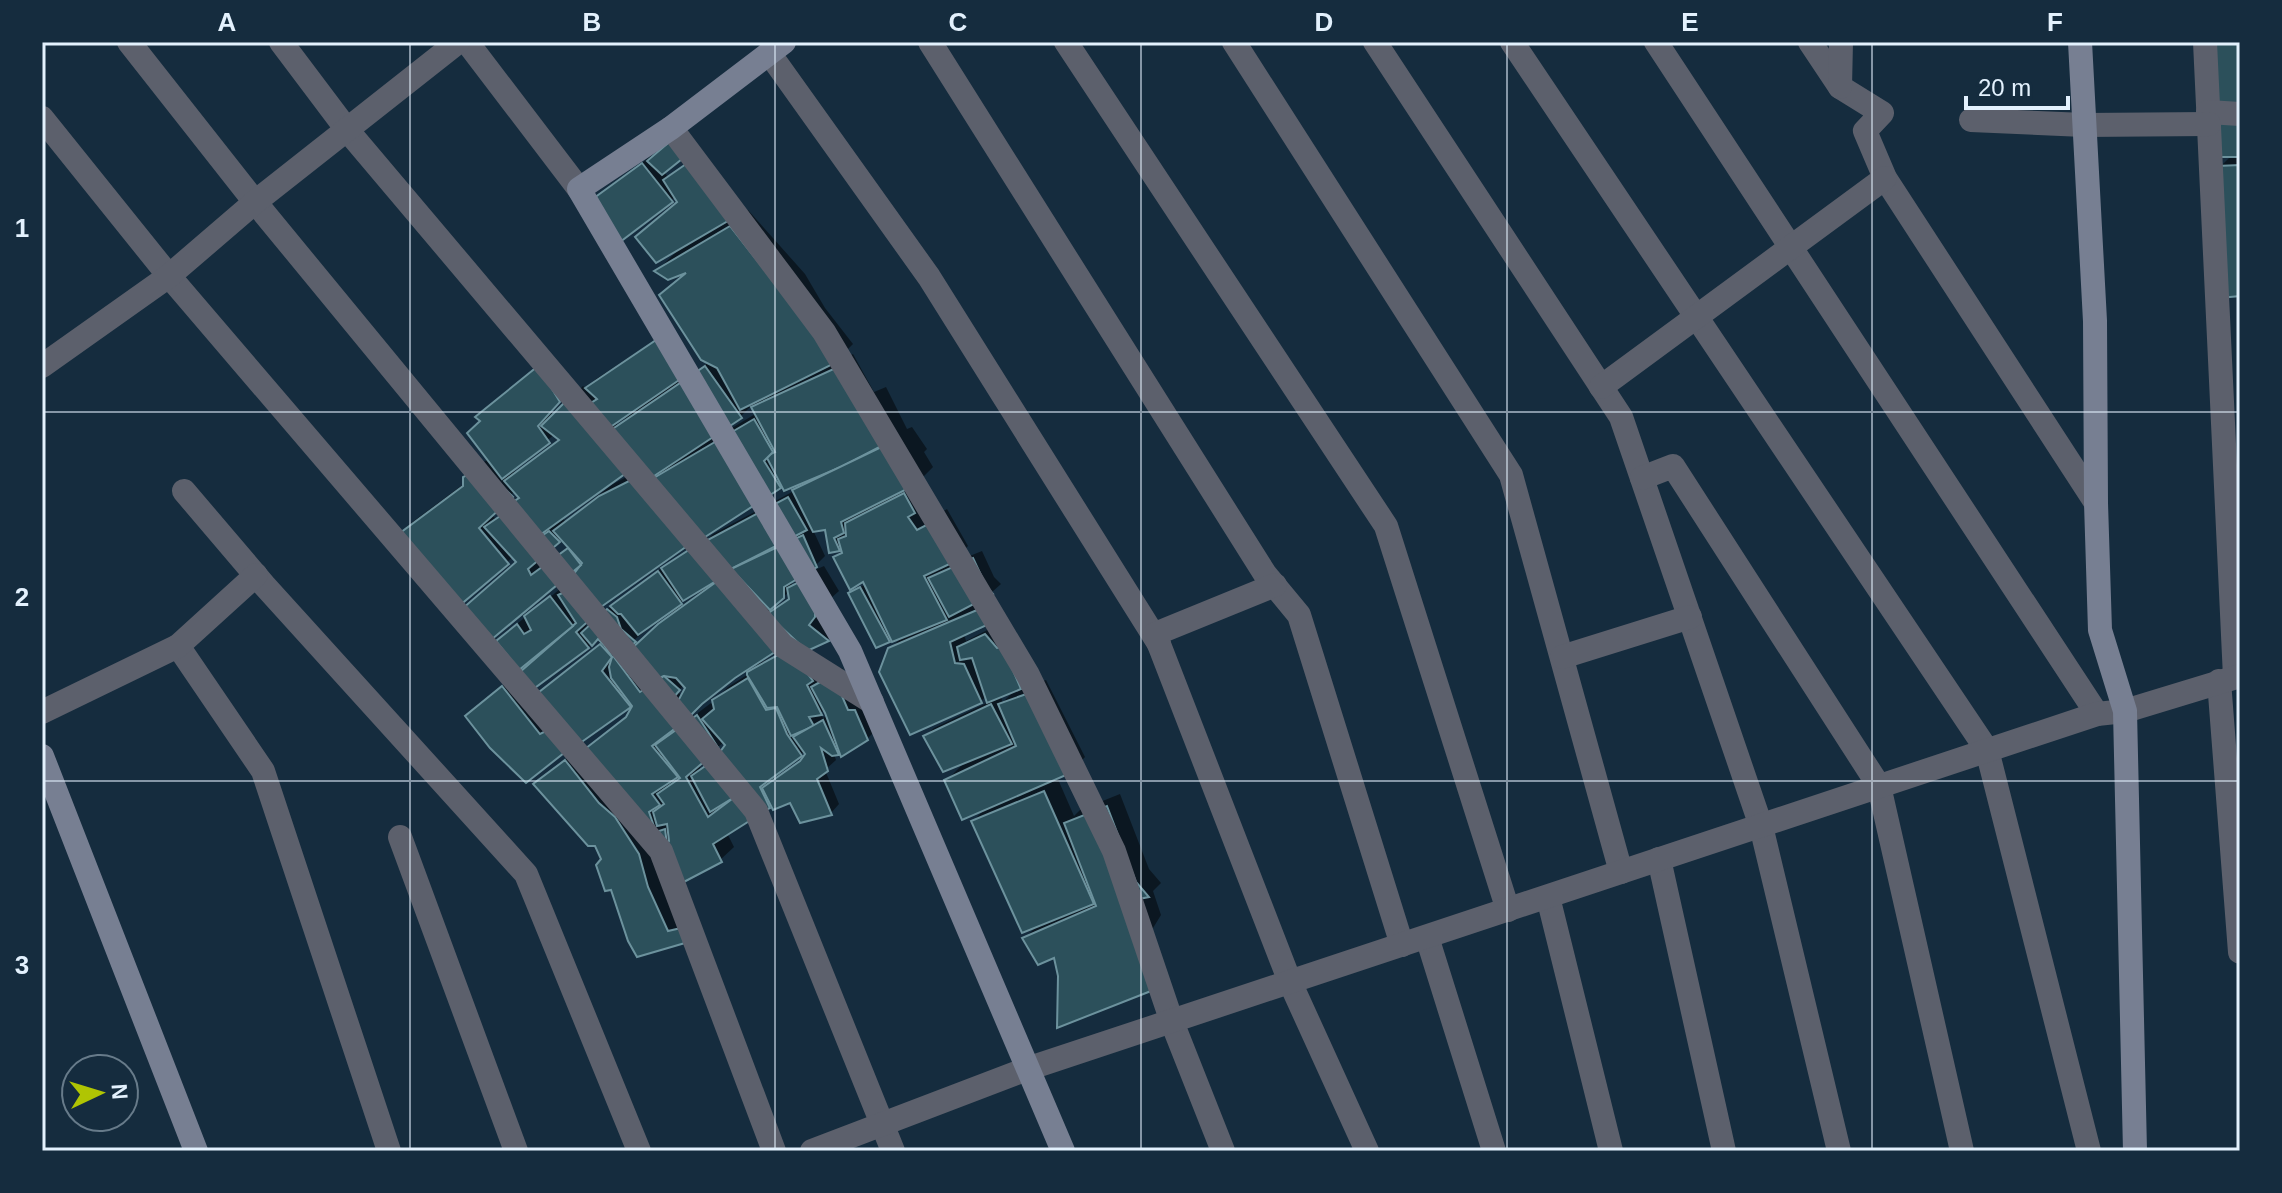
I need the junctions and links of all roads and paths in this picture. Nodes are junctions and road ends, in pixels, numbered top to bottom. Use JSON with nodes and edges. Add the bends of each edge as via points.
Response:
{"nodes":[{"id":1,"x":129,"y":42,"type":"edge"},
{"id":2,"x":281,"y":42,"type":"edge"},
{"id":3,"x":458,"y":42,"type":"edge"},
{"id":4,"x":467,"y":42,"type":"edge"},
{"id":5,"x":930,"y":42,"type":"edge"},
{"id":6,"x":1066,"y":42,"type":"edge"},
{"id":7,"x":1234,"y":42,"type":"edge"},
{"id":8,"x":1375,"y":42,"type":"edge"},
{"id":9,"x":1512,"y":42,"type":"edge"},
{"id":10,"x":1656,"y":42,"type":"edge"},
{"id":11,"x":1810,"y":42,"type":"edge"},
{"id":12,"x":1841,"y":42,"type":"edge"},
{"id":13,"x":2080,"y":42,"type":"edge"},
{"id":14,"x":2205,"y":42,"type":"edge"},
{"id":15,"x":776,"y":48,"type":"edge"},
{"id":16,"x":1840,"y":87,"type":"junction"},
{"id":17,"x":2240,"y":114,"type":"edge"},
{"id":18,"x":42,"y":118,"type":"edge"},
{"id":19,"x":2208,"y":118,"type":"junction"},
{"id":20,"x":1971,"y":120,"type":"dead end"},
{"id":21,"x":2084,"y":125,"type":"junction"},
{"id":22,"x":671,"y":128,"type":"junction"},
{"id":23,"x":348,"y":131,"type":"junction"},
{"id":24,"x":1885,"y":178,"type":"junction"},
{"id":25,"x":579,"y":189,"type":"junction"},
{"id":26,"x":255,"y":202,"type":"junction"},
{"id":27,"x":1790,"y":248,"type":"junction"},
{"id":28,"x":169,"y":276,"type":"junction"},
{"id":29,"x":1696,"y":317,"type":"junction"},
{"id":30,"x":42,"y":366,"type":"edge"},
{"id":31,"x":1601,"y":387,"type":"junction"},
{"id":32,"x":1642,"y":478,"type":"junction"},
{"id":33,"x":184,"y":491,"type":"dead end"},
{"id":34,"x":2096,"y":503,"type":"junction"},
{"id":35,"x":256,"y":575,"type":"junction"},
{"id":36,"x":1275,"y":585,"type":"junction"},
{"id":37,"x":1690,"y":617,"type":"junction"},
{"id":38,"x":1159,"y":644,"type":"junction"},
{"id":39,"x":178,"y":646,"type":"junction"},
{"id":40,"x":1562,"y":657,"type":"junction"},
{"id":41,"x":2231,"y":678,"type":"edge"},
{"id":42,"x":872,"y":702,"type":"junction"},
{"id":43,"x":2125,"y":711,"type":"junction"},
{"id":44,"x":42,"y":712,"type":"edge"},
{"id":45,"x":2097,"y":714,"type":"junction"},
{"id":46,"x":1987,"y":750,"type":"junction"},
{"id":47,"x":42,"y":756,"type":"edge"},
{"id":48,"x":1879,"y":786,"type":"junction"},
{"id":49,"x":1761,"y":826,"type":"junction"},
{"id":50,"x":400,"y":837,"type":"dead end"},
{"id":51,"x":1659,"y":859,"type":"junction"},
{"id":52,"x":1621,"y":872,"type":"junction"},
{"id":53,"x":1548,"y":897,"type":"junction"},
{"id":54,"x":1508,"y":910,"type":"junction"},
{"id":55,"x":1427,"y":937,"type":"junction"},
{"id":56,"x":1402,"y":945,"type":"junction"},
{"id":57,"x":2240,"y":952,"type":"edge"},
{"id":58,"x":1290,"y":982,"type":"junction"},
{"id":59,"x":1172,"y":1022,"type":"junction"},
{"id":60,"x":1027,"y":1069,"type":"junction"},
{"id":61,"x":883,"y":1124,"type":"junction"},
{"id":62,"x":196,"y":1151,"type":"edge"},
{"id":63,"x":389,"y":1151,"type":"edge"},
{"id":64,"x":516,"y":1151,"type":"edge"},
{"id":65,"x":639,"y":1151,"type":"edge"},
{"id":66,"x":774,"y":1151,"type":"edge"},
{"id":67,"x":812,"y":1151,"type":"edge"},
{"id":68,"x":893,"y":1151,"type":"edge"},
{"id":69,"x":1063,"y":1151,"type":"edge"},
{"id":70,"x":1223,"y":1151,"type":"edge"},
{"id":71,"x":1367,"y":1151,"type":"edge"},
{"id":72,"x":1494,"y":1151,"type":"edge"},
{"id":73,"x":1611,"y":1151,"type":"edge"},
{"id":74,"x":1724,"y":1151,"type":"edge"},
{"id":75,"x":1839,"y":1151,"type":"edge"},
{"id":76,"x":1962,"y":1151,"type":"edge"},
{"id":77,"x":2089,"y":1151,"type":"edge"},
{"id":78,"x":2135,"y":1151,"type":"edge"}],
"edges":[{"from":1,"to":26,"type":"street"},
{"from":2,"to":23,"type":"street"},
{"from":3,"to":23,"type":"street"},
{"from":4,"to":25,"type":"street"},
{"from":5,"to":36,"type":"street"},
{"from":6,"to":54,"type":"street","via":[[1386,526]]},
{"from":7,"to":40,"type":"street","via":[[1511,475]]},
{"from":8,"to":31,"type":"street"},
{"from":9,"to":29,"type":"street"},
{"from":10,"to":27,"type":"street"},
{"from":11,"to":16,"type":"street"},
{"from":12,"to":16,"type":"street"},
{"from":13,"to":21,"type":"street"},
{"from":14,"to":19,"type":"street"},
{"from":15,"to":22,"type":"street"},
{"from":15,"to":38,"type":"street","via":[[929,277]]},
{"from":16,"to":24,"type":"street","via":[[1882,113],[1865,131]]},
{"from":17,"to":19,"type":"street"},
{"from":18,"to":28,"type":"street"},
{"from":19,"to":21,"type":"street"},
{"from":19,"to":41,"type":"street"},
{"from":20,"to":21,"type":"street"},
{"from":21,"to":34,"type":"street","via":[[2095,321]]},
{"from":22,"to":25,"type":"street"},
{"from":22,"to":59,"type":"street","via":[[824,332],[1028,675],[1114,851]]},
{"from":23,"to":26,"type":"street"},
{"from":23,"to":42,"type":"street","via":[[783,646]]},
{"from":24,"to":27,"type":"street"},
{"from":24,"to":34,"type":"street"},
{"from":25,"to":42,"type":"street","via":[[850,651]]},
{"from":26,"to":28,"type":"street"},
{"from":26,"to":61,"type":"street","via":[[756,811]]},
{"from":27,"to":29,"type":"street"},
{"from":27,"to":45,"type":"street"},
{"from":28,"to":30,"type":"street"},
{"from":28,"to":66,"type":"street","via":[[661,851]]},
{"from":29,"to":31,"type":"street"},
{"from":29,"to":46,"type":"street"},
{"from":31,"to":32,"type":"street","via":[[1621,417]]},
{"from":32,"to":37,"type":"street"},
{"from":32,"to":48,"type":"street","via":[[1673,466]]},
{"from":33,"to":35,"type":"street"},
{"from":34,"to":43,"type":"street","via":[[2100,630]]},
{"from":35,"to":39,"type":"street"},
{"from":35,"to":65,"type":"street","via":[[526,874]]},
{"from":36,"to":38,"type":"street","via":[[1155,634]]},
{"from":36,"to":56,"type":"street","via":[[1299,615]]},
{"from":37,"to":40,"type":"street"},
{"from":37,"to":49,"type":"street"},
{"from":38,"to":58,"type":"street"},
{"from":39,"to":44,"type":"street"},
{"from":39,"to":63,"type":"street","via":[[263,771]]},
{"from":40,"to":52,"type":"street"},
{"from":41,"to":43,"type":"street"},
{"from":41,"to":57,"type":"street"},
{"from":42,"to":60,"type":"street"},
{"from":43,"to":45,"type":"street"},
{"from":43,"to":78,"type":"street"},
{"from":45,"to":46,"type":"street"},
{"from":46,"to":48,"type":"street"},
{"from":46,"to":77,"type":"street"},
{"from":47,"to":62,"type":"street"},
{"from":48,"to":49,"type":"street"},
{"from":48,"to":76,"type":"street"},
{"from":49,"to":51,"type":"street"},
{"from":49,"to":75,"type":"street"},
{"from":50,"to":64,"type":"street"},
{"from":51,"to":52,"type":"street"},
{"from":51,"to":74,"type":"street"},
{"from":52,"to":53,"type":"street"},
{"from":53,"to":54,"type":"street"},
{"from":53,"to":73,"type":"street"},
{"from":54,"to":55,"type":"street"},
{"from":55,"to":56,"type":"street"},
{"from":55,"to":72,"type":"street"},
{"from":56,"to":58,"type":"street"},
{"from":58,"to":59,"type":"street"},
{"from":58,"to":71,"type":"street"},
{"from":59,"to":60,"type":"street"},
{"from":59,"to":70,"type":"street"},
{"from":60,"to":61,"type":"street"},
{"from":60,"to":69,"type":"street"},
{"from":61,"to":67,"type":"street"},
{"from":61,"to":68,"type":"street"}]}
